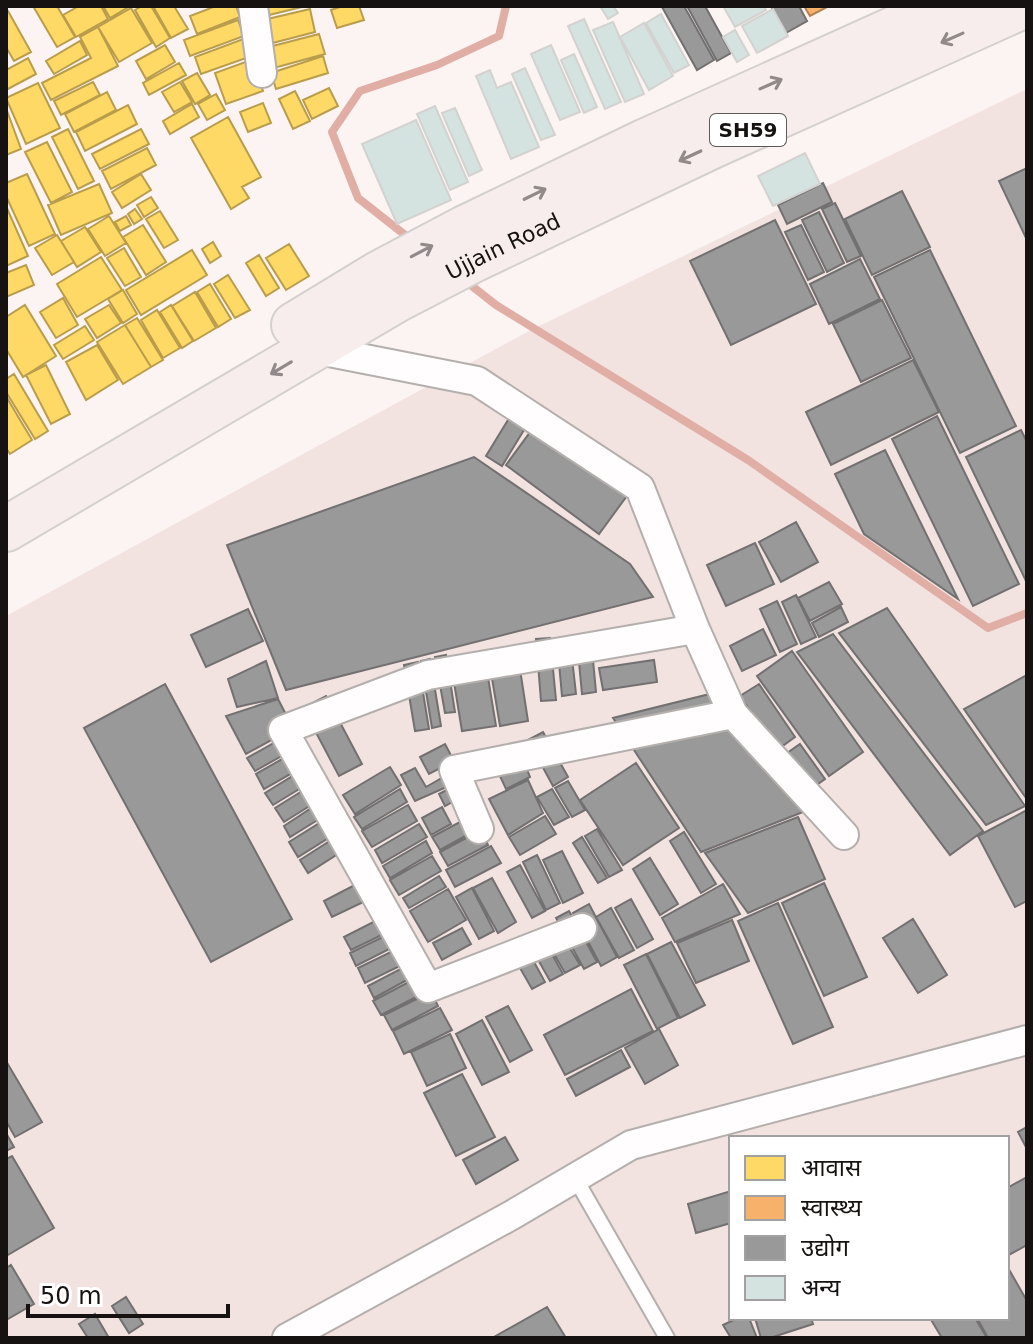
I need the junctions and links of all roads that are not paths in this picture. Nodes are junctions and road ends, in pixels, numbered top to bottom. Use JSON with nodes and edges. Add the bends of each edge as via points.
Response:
{"nodes":[{"id":1,"x":253,"y":6,"type":"edge"},
{"id":2,"x":945,"y":6,"type":"edge"},
{"id":3,"x":1023,"y":6,"type":"edge"},
{"id":4,"x":262,"y":73,"type":"dead end"},
{"id":5,"x":470,"y":244,"type":"junction"},
{"id":6,"x":387,"y":287,"type":"junction"},
{"id":7,"x":319,"y":346,"type":"junction"},
{"id":8,"x":6,"y":502,"type":"edge"},
{"id":9,"x":6,"y":529,"type":"edge"},
{"id":10,"x":695,"y":629,"type":"junction"},
{"id":11,"x":733,"y":714,"type":"junction"},
{"id":12,"x":479,"y":829,"type":"dead end"},
{"id":13,"x":844,"y":835,"type":"dead end"},
{"id":14,"x":582,"y":928,"type":"dead end"},
{"id":15,"x":1027,"y":1040,"type":"edge"},
{"id":16,"x":575,"y":1178,"type":"junction"},
{"id":17,"x":287,"y":1338,"type":"edge"},
{"id":18,"x":667,"y":1338,"type":"edge"}],
"edges":[{"from":1,"to":4,"type":"street"},
{"from":5,"to":2,"type":"main road","name":"Ujjain Road","number":"SH59","one_way":true,"via":[[646,141]]},
{"from":3,"to":5,"type":"main road","name":"Ujjain Road","number":"SH59","one_way":true,"via":[[710,147]]},
{"from":5,"to":6,"type":"main road","name":"Ujjain Road","number":"SH59"},
{"from":6,"to":7,"type":"main road","name":"Ujjain Road","number":"SH59"},
{"from":6,"to":8,"type":"main road","name":"Ujjain Road","number":"SH59"},
{"from":7,"to":9,"type":"main road","name":"Ujjain Road","number":"SH59","one_way":true},
{"from":7,"to":10,"type":"street","via":[[477,381],[640,488]]},
{"from":10,"to":11,"type":"street"},
{"from":10,"to":14,"type":"street","via":[[428,675],[283,730],[428,988]]},
{"from":11,"to":12,"type":"street","via":[[454,770]]},
{"from":11,"to":13,"type":"street"},
{"from":15,"to":16,"type":"street","via":[[631,1145]]},
{"from":16,"to":17,"type":"street"},
{"from":16,"to":18,"type":"lane"}]}
